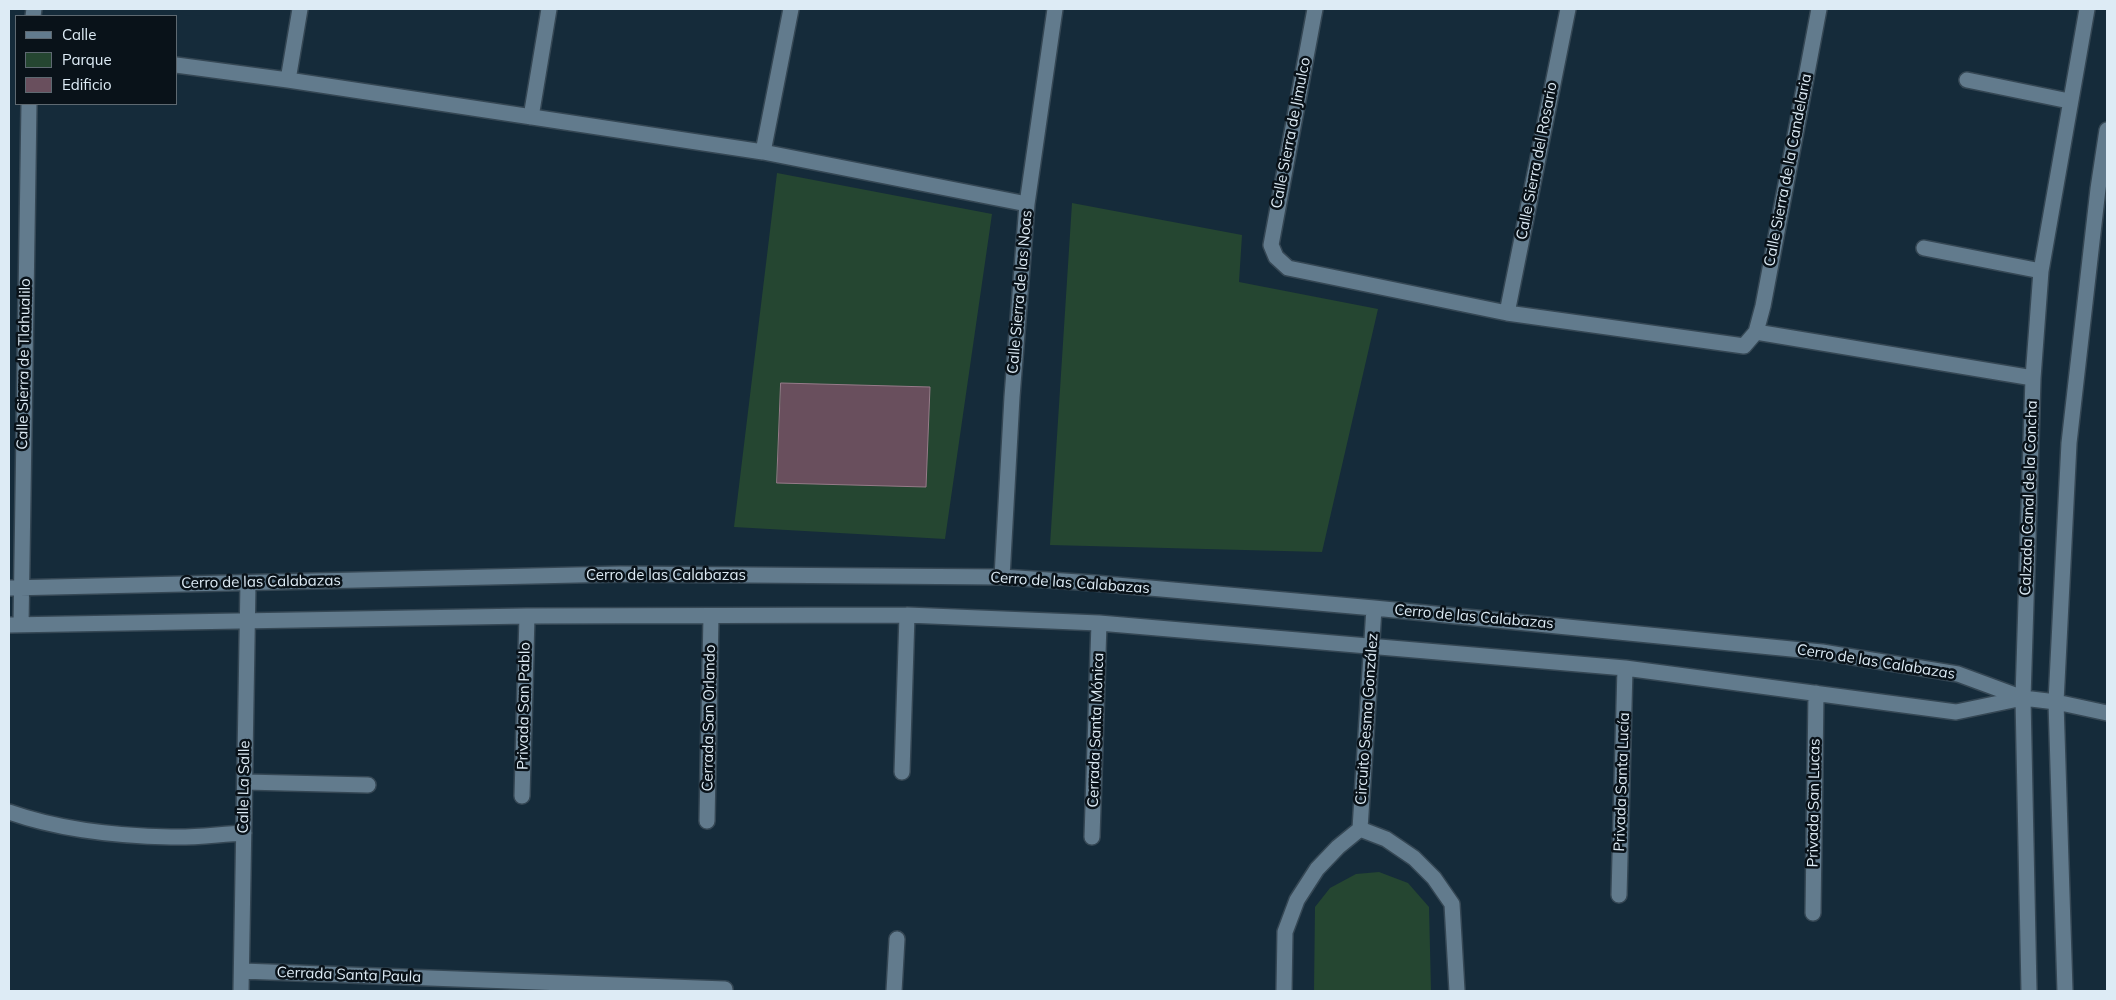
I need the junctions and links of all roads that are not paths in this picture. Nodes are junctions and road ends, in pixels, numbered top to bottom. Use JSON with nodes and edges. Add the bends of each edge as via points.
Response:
{"nodes":[{"id":1,"x":300,"y":9,"type":"edge"},
{"id":2,"x":550,"y":9,"type":"edge"},
{"id":3,"x":791,"y":9,"type":"edge"},
{"id":4,"x":1055,"y":9,"type":"edge"},
{"id":5,"x":1315,"y":9,"type":"edge"},
{"id":6,"x":1568,"y":9,"type":"edge"},
{"id":7,"x":1819,"y":9,"type":"edge"},
{"id":8,"x":2087,"y":9,"type":"edge"},
{"id":9,"x":178,"y":65,"type":"edge"},
{"id":10,"x":288,"y":80,"type":"junction"},
{"id":11,"x":1967,"y":80,"type":"dead end"},
{"id":12,"x":2069,"y":101,"type":"junction"},
{"id":13,"x":28,"y":105,"type":"edge"},
{"id":14,"x":531,"y":117,"type":"junction"},
{"id":15,"x":2107,"y":130,"type":"edge"},
{"id":16,"x":763,"y":152,"type":"junction"},
{"id":17,"x":1027,"y":204,"type":"junction"},
{"id":18,"x":1924,"y":248,"type":"dead end"},
{"id":19,"x":2042,"y":271,"type":"junction"},
{"id":20,"x":1507,"y":313,"type":"junction"},
{"id":21,"x":1756,"y":332,"type":"junction"},
{"id":22,"x":2033,"y":378,"type":"junction"},
{"id":23,"x":1002,"y":577,"type":"junction"},
{"id":24,"x":248,"y":582,"type":"junction"},
{"id":25,"x":15,"y":588,"type":"edge"},
{"id":26,"x":1374,"y":608,"type":"junction"},
{"id":27,"x":907,"y":615,"type":"junction"},
{"id":28,"x":526,"y":616,"type":"junction"},
{"id":29,"x":712,"y":616,"type":"junction"},
{"id":30,"x":247,"y":621,"type":"junction"},
{"id":31,"x":1099,"y":623,"type":"junction"},
{"id":32,"x":15,"y":625,"type":"edge"},
{"id":33,"x":1372,"y":646,"type":"junction"},
{"id":34,"x":1625,"y":668,"type":"junction"},
{"id":35,"x":1816,"y":693,"type":"junction"},
{"id":36,"x":2023,"y":698,"type":"junction"},
{"id":37,"x":2056,"y":702,"type":"junction"},
{"id":38,"x":2107,"y":713,"type":"edge"},
{"id":39,"x":902,"y":772,"type":"dead end"},
{"id":40,"x":245,"y":782,"type":"junction"},
{"id":41,"x":368,"y":785,"type":"dead end"},
{"id":42,"x":522,"y":796,"type":"dead end"},
{"id":43,"x":9,"y":812,"type":"edge"},
{"id":44,"x":707,"y":821,"type":"dead end"},
{"id":45,"x":1360,"y":829,"type":"junction"},
{"id":46,"x":244,"y":833,"type":"junction"},
{"id":47,"x":1092,"y":837,"type":"dead end"},
{"id":48,"x":1619,"y":895,"type":"dead end"},
{"id":49,"x":1813,"y":912,"type":"dead end"},
{"id":50,"x":897,"y":939,"type":"dead end"},
{"id":51,"x":242,"y":971,"type":"junction"},
{"id":52,"x":725,"y":989,"type":"dead end"},
{"id":53,"x":241,"y":991,"type":"edge"},
{"id":54,"x":894,"y":991,"type":"edge"},
{"id":55,"x":1284,"y":991,"type":"edge"},
{"id":56,"x":1457,"y":991,"type":"edge"},
{"id":57,"x":2029,"y":991,"type":"edge"},
{"id":58,"x":2065,"y":991,"type":"edge"}],
"edges":[{"from":1,"to":10,"type":"street"},
{"from":2,"to":14,"type":"street"},
{"from":3,"to":16,"type":"street"},
{"from":4,"to":17,"type":"street","name":"Calle Sierra de las Noas"},
{"from":5,"to":20,"type":"street","name":"Calle Sierra de Jimulco","via":[[1270,244],[1276,257],[1288,268]]},
{"from":6,"to":20,"type":"street","name":"Calle Sierra del Rosario"},
{"from":7,"to":21,"type":"street","name":"Calle Sierra de la Candelaria"},
{"from":8,"to":12,"type":"street","name":"Calzada Canal de la Concha"},
{"from":9,"to":10,"type":"street"},
{"from":10,"to":14,"type":"street"},
{"from":11,"to":12,"type":"street"},
{"from":12,"to":19,"type":"street","name":"Calzada Canal de la Concha"},
{"from":13,"to":25,"type":"street","name":"Calle Sierra de Tlahualilo"},
{"from":14,"to":16,"type":"street"},
{"from":15,"to":37,"type":"street","via":[[2069,443]]},
{"from":16,"to":17,"type":"street"},
{"from":17,"to":23,"type":"street","name":"Calle Sierra de las Noas"},
{"from":18,"to":19,"type":"street"},
{"from":19,"to":22,"type":"street","name":"Calzada Canal de la Concha"},
{"from":20,"to":21,"type":"street","via":[[1744,346]]},
{"from":21,"to":22,"type":"street"},
{"from":22,"to":36,"type":"street","name":"Calzada Canal de la Concha"},
{"from":23,"to":24,"type":"street","name":"Cerro de las Calabazas","via":[[620,574]]},
{"from":23,"to":26,"type":"street","name":"Cerro de las Calabazas"},
{"from":24,"to":25,"type":"street","name":"Cerro de las Calabazas"},
{"from":24,"to":30,"type":"street","name":"Calle La Salle"},
{"from":25,"to":32,"type":"street","name":"Calle Sierra de Tlahualilo"},
{"from":26,"to":33,"type":"street","name":"Circuito Sesma González"},
{"from":26,"to":36,"type":"street","name":"Cerro de las Calabazas","via":[[1822,652],[1958,674]]},
{"from":27,"to":29,"type":"street"},
{"from":27,"to":31,"type":"street"},
{"from":27,"to":39,"type":"street"},
{"from":28,"to":29,"type":"street"},
{"from":28,"to":30,"type":"street"},
{"from":28,"to":42,"type":"street","name":"Privada San Pablo"},
{"from":29,"to":44,"type":"street","name":"Cerrada San Orlando"},
{"from":30,"to":32,"type":"street"},
{"from":30,"to":40,"type":"street","name":"Calle La Salle"},
{"from":31,"to":33,"type":"street"},
{"from":31,"to":47,"type":"street","name":"Cerrada Santa Mónica"},
{"from":33,"to":34,"type":"street"},
{"from":33,"to":45,"type":"street","name":"Circuito Sesma González"},
{"from":34,"to":35,"type":"street"},
{"from":34,"to":48,"type":"street","name":"Privada Santa Lucía"},
{"from":35,"to":36,"type":"street","via":[[1956,712]]},
{"from":35,"to":49,"type":"street","name":"Privada San Lucas"},
{"from":36,"to":37,"type":"street"},
{"from":36,"to":57,"type":"street","name":"Calzada Canal de la Concha"},
{"from":37,"to":38,"type":"street"},
{"from":37,"to":58,"type":"street"},
{"from":40,"to":41,"type":"street"},
{"from":40,"to":46,"type":"street","name":"Calle La Salle"},
{"from":43,"to":46,"type":"street","via":[[98,833],[172,837]]},
{"from":45,"to":55,"type":"street","via":[[1316,869],[1297,900],[1285,932]]},
{"from":45,"to":56,"type":"street","via":[[1386,840],[1414,858],[1434,878],[1452,904]]},
{"from":46,"to":51,"type":"street","name":"Calle La Salle"},
{"from":50,"to":54,"type":"street"},
{"from":51,"to":52,"type":"street","name":"Cerrada Santa Paula"},
{"from":51,"to":53,"type":"street","name":"Calle La Salle"}]}
